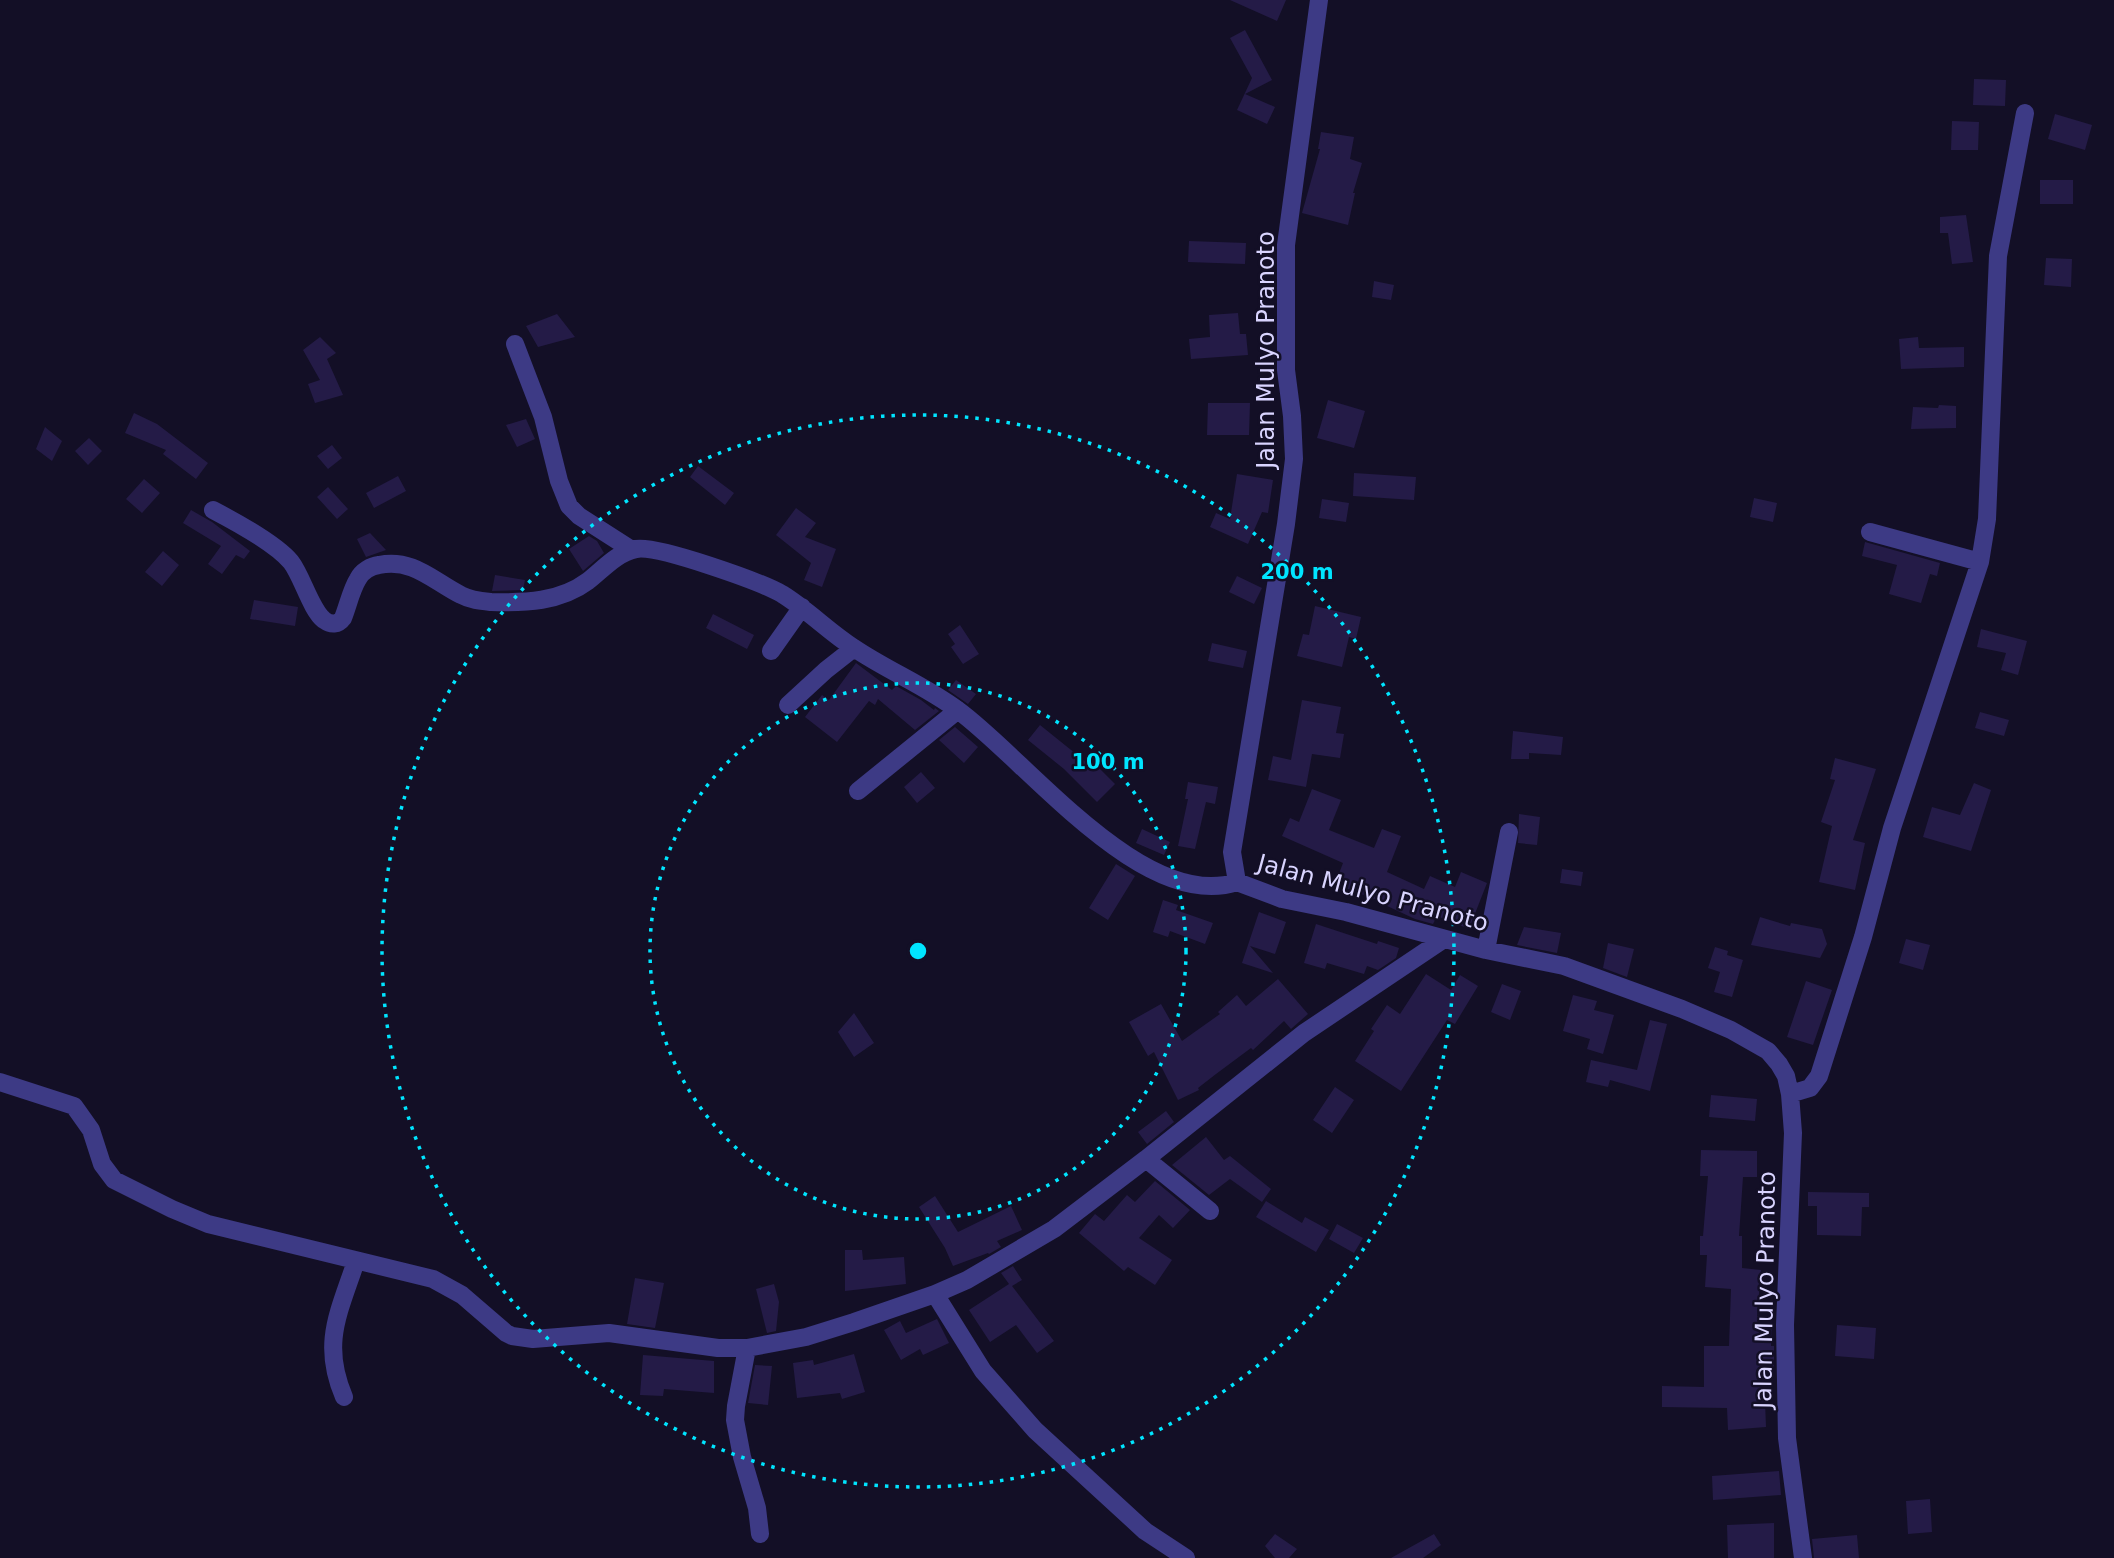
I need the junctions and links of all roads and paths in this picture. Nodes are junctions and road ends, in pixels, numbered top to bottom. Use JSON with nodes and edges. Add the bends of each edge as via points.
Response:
{"nodes":[{"id":1,"x":1319,"y":0,"type":"edge"},
{"id":2,"x":2025,"y":113,"type":"dead end"},
{"id":3,"x":515,"y":344,"type":"dead end"},
{"id":4,"x":213,"y":510,"type":"dead end"},
{"id":5,"x":1870,"y":532,"type":"dead end"},
{"id":6,"x":632,"y":550,"type":"junction"},
{"id":7,"x":1980,"y":562,"type":"junction"},
{"id":8,"x":802,"y":607,"type":"junction"},
{"id":9,"x":853,"y":648,"type":"junction"},
{"id":10,"x":771,"y":651,"type":"dead end"},
{"id":11,"x":788,"y":705,"type":"dead end"},
{"id":12,"x":958,"y":710,"type":"junction"},
{"id":13,"x":858,"y":791,"type":"dead end"},
{"id":14,"x":1509,"y":832,"type":"dead end"},
{"id":15,"x":1237,"y":882,"type":"junction"},
{"id":16,"x":1444,"y":939,"type":"junction"},
{"id":17,"x":1486,"y":950,"type":"junction"},
{"id":18,"x":0,"y":1082,"type":"edge"},
{"id":19,"x":1790,"y":1094,"type":"junction"},
{"id":20,"x":1146,"y":1159,"type":"junction"},
{"id":21,"x":1210,"y":1211,"type":"dead end"},
{"id":22,"x":356,"y":1261,"type":"junction"},
{"id":23,"x":935,"y":1294,"type":"junction"},
{"id":24,"x":747,"y":1348,"type":"junction"},
{"id":25,"x":344,"y":1397,"type":"dead end"},
{"id":26,"x":760,"y":1534,"type":"dead end"},
{"id":27,"x":1186,"y":1558,"type":"edge"},
{"id":28,"x":1803,"y":1558,"type":"edge"}],
"edges":[{"from":1,"to":15,"type":"street","name":"Jalan Mulyo Pranoto","via":[[1286,245],[1286,370],[1294,459],[1232,852]]},
{"from":2,"to":7,"type":"street","via":[[1998,256],[1989,487]]},
{"from":3,"to":6,"type":"street","via":[[569,506]]},
{"from":4,"to":6,"type":"street","via":[[290,562],[321,618],[334,624],[343,618],[358,578],[371,566],[399,563],[415,567],[477,601],[532,602],[559,596],[584,583]]},
{"from":5,"to":7,"type":"street"},
{"from":6,"to":8,"type":"street","via":[[653,550],[709,566],[771,589]]},
{"from":7,"to":19,"type":"street","via":[[1892,828],[1819,1076],[1810,1088]]},
{"from":8,"to":9,"type":"street"},
{"from":8,"to":10,"type":"street"},
{"from":9,"to":11,"type":"street"},
{"from":9,"to":12,"type":"street"},
{"from":12,"to":13,"type":"street"},
{"from":12,"to":15,"type":"street","via":[[1128,857],[1161,874],[1204,886]]},
{"from":14,"to":17,"type":"street"},
{"from":15,"to":16,"type":"street","name":"Jalan Mulyo Pranoto","via":[[1282,899]]},
{"from":16,"to":17,"type":"street","name":"Jalan Mulyo Pranoto"},
{"from":16,"to":20,"type":"street","via":[[1304,1033]]},
{"from":17,"to":19,"type":"street","name":"Jalan Mulyo Pranoto","via":[[1564,966],[1731,1030],[1768,1051],[1786,1076]]},
{"from":18,"to":22,"type":"street","via":[[74,1106],[91,1130],[102,1164],[114,1180],[208,1224]]},
{"from":19,"to":28,"type":"street","name":"Jalan Mulyo Pranoto","via":[[1787,1438]]},
{"from":20,"to":21,"type":"street"},
{"from":20,"to":23,"type":"street","via":[[1054,1229]]},
{"from":22,"to":24,"type":"street","via":[[449,1286],[512,1336],[533,1339],[609,1333]]},
{"from":22,"to":25,"type":"street","via":[[332,1334],[337,1380]]},
{"from":23,"to":24,"type":"street","via":[[806,1337]]},
{"from":23,"to":27,"type":"street","via":[[983,1371],[1035,1430],[1145,1531]]},
{"from":24,"to":26,"type":"street","via":[[736,1420]]}]}
